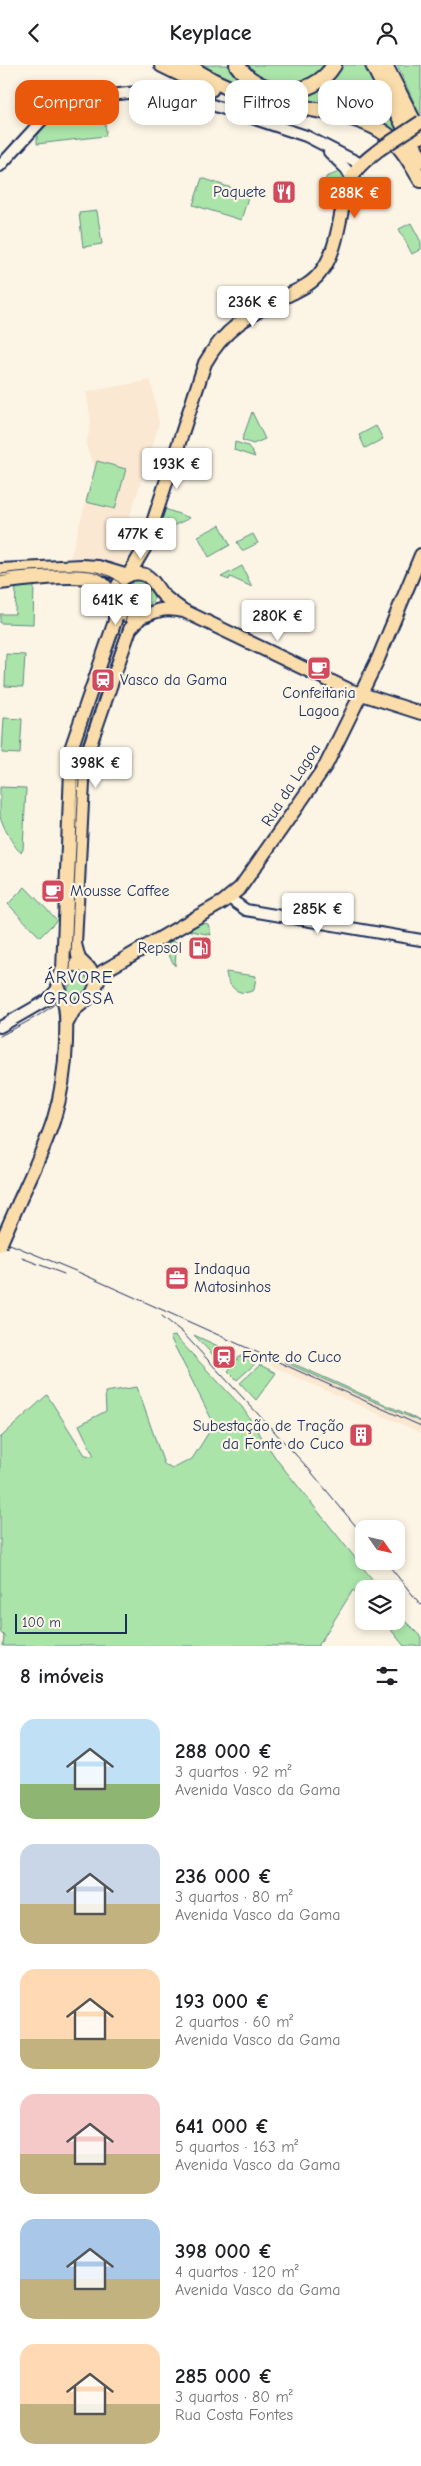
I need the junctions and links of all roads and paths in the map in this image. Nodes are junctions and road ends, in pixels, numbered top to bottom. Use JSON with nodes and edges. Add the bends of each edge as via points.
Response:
{"nodes":[{"id":1,"x":162,"y":65,"type":"edge"},
{"id":2,"x":188,"y":65,"type":"edge"},
{"id":3,"x":236,"y":65,"type":"edge"},
{"id":4,"x":334,"y":65,"type":"edge"},
{"id":5,"x":373,"y":65,"type":"edge"},
{"id":6,"x":385,"y":65,"type":"edge"},
{"id":7,"x":318,"y":111,"type":"edge"},
{"id":8,"x":318,"y":115,"type":"edge"},
{"id":9,"x":421,"y":122,"type":"edge"},
{"id":10,"x":370,"y":125,"type":"edge"},
{"id":11,"x":421,"y":136,"type":"edge"},
{"id":12,"x":326,"y":147,"type":"junction"},
{"id":13,"x":421,"y":160,"type":"edge"},
{"id":14,"x":361,"y":164,"type":"junction"},
{"id":15,"x":0,"y":166,"type":"edge"},
{"id":16,"x":352,"y":179,"type":"junction"},
{"id":17,"x":421,"y":180,"type":"edge"},
{"id":18,"x":145,"y":547,"type":"junction"},
{"id":19,"x":421,"y":555,"type":"edge"},
{"id":20,"x":0,"y":570,"type":"edge"},
{"id":21,"x":128,"y":575,"type":"junction"},
{"id":22,"x":153,"y":582,"type":"junction"},
{"id":23,"x":0,"y":583,"type":"edge"},
{"id":24,"x":114,"y":598,"type":"junction"},
{"id":25,"x":184,"y":611,"type":"junction"},
{"id":26,"x":144,"y":616,"type":"junction"},
{"id":27,"x":361,"y":695,"type":"junction"},
{"id":28,"x":421,"y":713,"type":"edge"},
{"id":29,"x":421,"y":720,"type":"edge"},
{"id":30,"x":229,"y":898,"type":"junction"},
{"id":31,"x":421,"y":939,"type":"edge"},
{"id":32,"x":87,"y":967,"type":"junction"},
{"id":33,"x":110,"y":968,"type":"junction"},
{"id":34,"x":62,"y":970,"type":"junction"},
{"id":35,"x":96,"y":986,"type":"junction"},
{"id":36,"x":60,"y":992,"type":"junction"},
{"id":37,"x":86,"y":1000,"type":"junction"},
{"id":38,"x":67,"y":1023,"type":"junction"},
{"id":39,"x":0,"y":1027,"type":"edge"},
{"id":40,"x":0,"y":1245,"type":"edge"}],
"edges":[{"from":1,"to":8,"type":"highway","via":[[241,101]]},
{"from":2,"to":7,"type":"highway","via":[[210,80],[237,92]]},
{"from":3,"to":4,"type":"highway","via":[[256,84],[290,91],[314,84]]},
{"from":5,"to":13,"type":"highway"},
{"from":6,"to":11,"type":"highway"},
{"from":9,"to":14,"type":"main road","bridge":true},
{"from":10,"to":17,"type":"highway","via":[[394,141]]},
{"from":12,"to":14,"type":"street"},
{"from":12,"to":15,"type":"street","via":[[306,136],[179,94],[131,92],[61,105],[42,120]]},
{"from":12,"to":16,"type":"street"},
{"from":14,"to":16,"type":"main road"},
{"from":16,"to":18,"type":"main road","via":[[332,252],[321,272],[304,287],[244,318],[220,339],[205,363]]},
{"from":18,"to":21,"type":"main road"},
{"from":18,"to":22,"type":"main road","via":[[145,567]]},
{"from":19,"to":27,"type":"main road","name":"Rua da Lagoa"},
{"from":20,"to":21,"type":"main road","via":[[82,565]]},
{"from":21,"to":22,"type":"main road","via":[[139,574]]},
{"from":21,"to":24,"type":"main road","via":[[118,583]]},
{"from":22,"to":25,"type":"main road","via":[[163,595]]},
{"from":22,"to":26,"type":"main road","via":[[158,592],[157,605]]},
{"from":23,"to":24,"type":"main road","via":[[88,578],[103,584]]},
{"from":24,"to":26,"type":"main road","via":[[123,613],[133,618]]},
{"from":24,"to":34,"type":"main road","via":[[115,621],[72,746]]},
{"from":25,"to":26,"type":"main road","via":[[164,609]]},
{"from":25,"to":27,"type":"main road"},
{"from":26,"to":32,"type":"main road","via":[[130,629],[84,762],[75,944],[79,959]]},
{"from":27,"to":28,"type":"main road"},
{"from":27,"to":29,"type":"main road","via":[[388,709]]},
{"from":27,"to":30,"type":"main road","name":"Rua da Lagoa","via":[[320,775],[240,888]]},
{"from":30,"to":31,"type":"street","via":[[246,910]]},
{"from":30,"to":33,"type":"main road","name":"Rua da Lagoa"},
{"from":32,"to":33,"type":"main road","via":[[96,970]]},
{"from":32,"to":34,"type":"main road","via":[[75,964]]},
{"from":32,"to":35,"type":"main road","via":[[94,974]]},
{"from":33,"to":35,"type":"main road","name":"Rua da Lagoa","via":[[100,974]]},
{"from":34,"to":36,"type":"main road","via":[[58,978]]},
{"from":35,"to":37,"type":"main road"},
{"from":36,"to":37,"type":"main road","via":[[74,1002]]},
{"from":36,"to":38,"type":"main road"},
{"from":36,"to":39,"type":"street"},
{"from":37,"to":38,"type":"main road","via":[[72,1013]]},
{"from":38,"to":40,"type":"main road","bridge":true,"via":[[65,1069],[50,1135]]}]}
